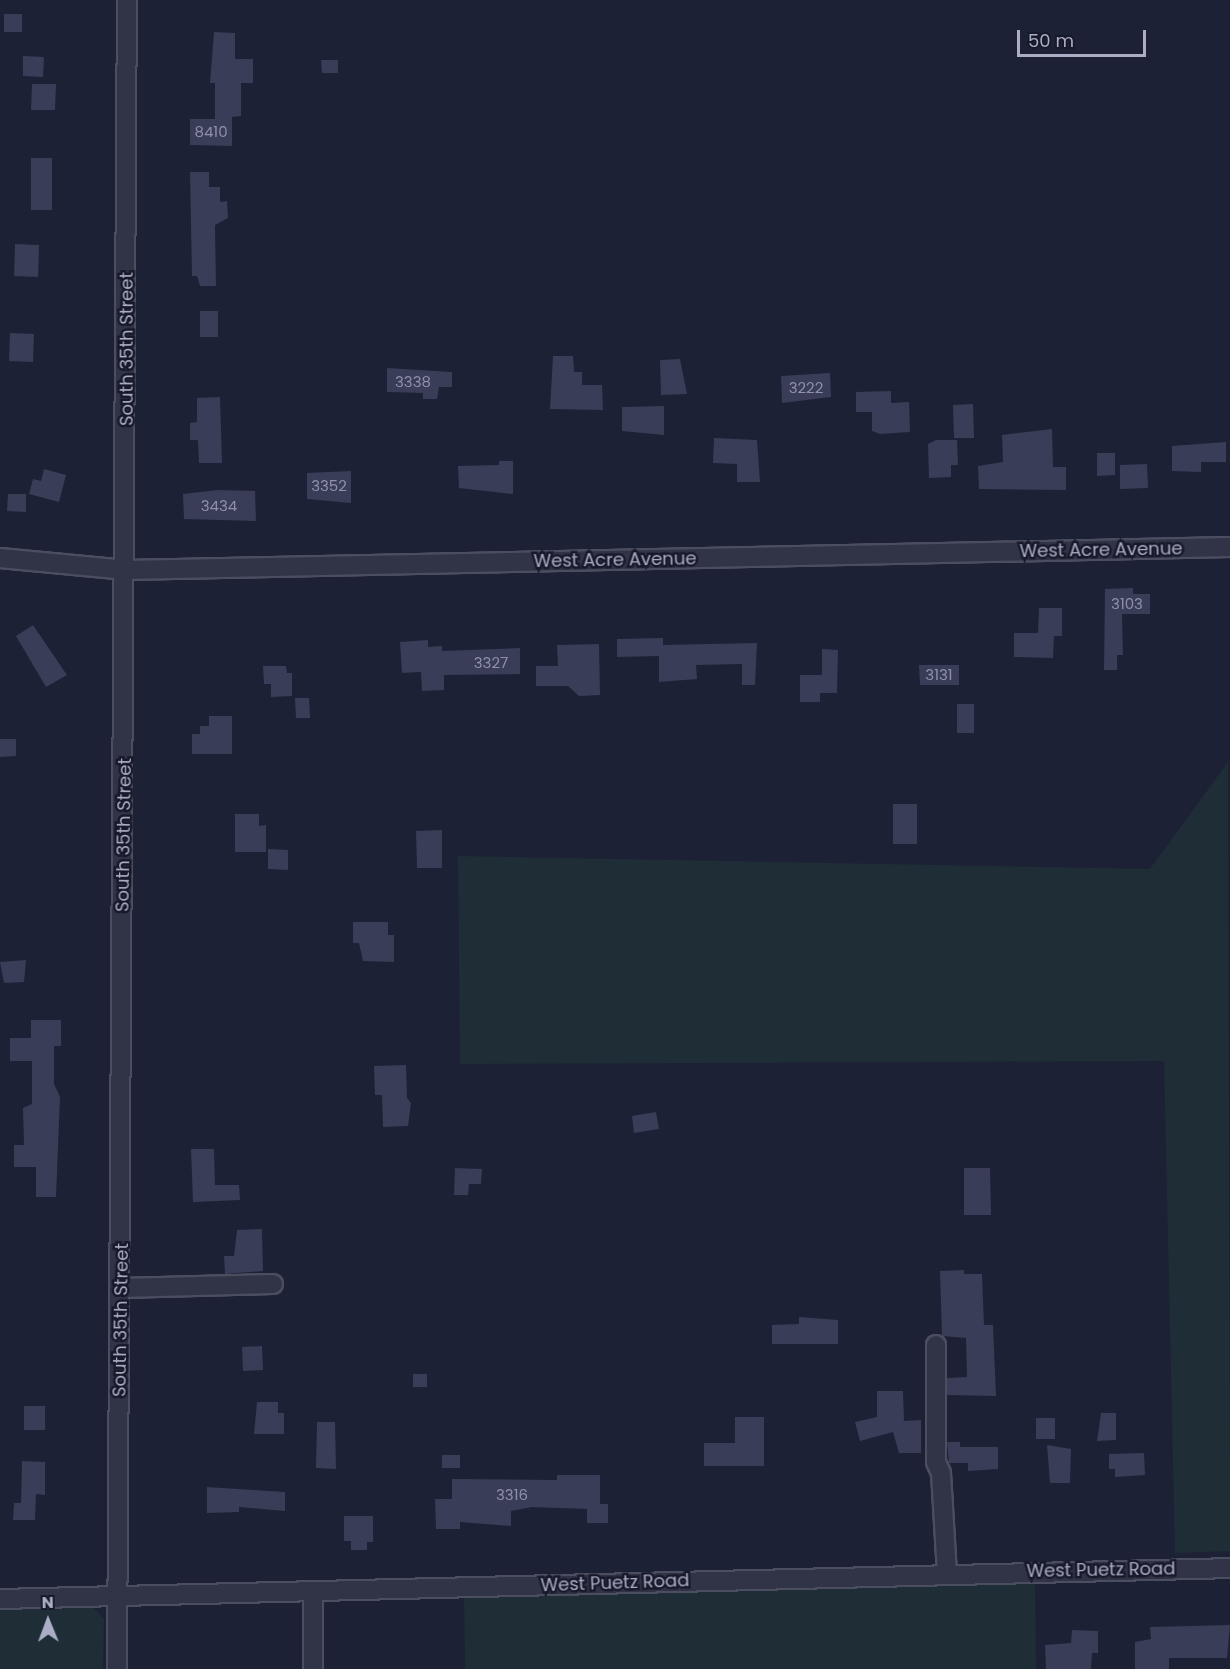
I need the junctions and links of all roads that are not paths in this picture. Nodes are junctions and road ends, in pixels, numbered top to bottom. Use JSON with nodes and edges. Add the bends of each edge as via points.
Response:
{"nodes":[{"id":1,"x":127,"y":0,"type":"edge"},
{"id":2,"x":1230,"y":547,"type":"edge"},
{"id":3,"x":0,"y":558,"type":"edge"},
{"id":4,"x":126,"y":570,"type":"junction"},
{"id":5,"x":273,"y":1284,"type":"dead end"},
{"id":6,"x":121,"y":1288,"type":"junction"},
{"id":7,"x":936,"y":1345,"type":"dead end"},
{"id":8,"x":1230,"y":1568,"type":"edge"},
{"id":9,"x":947,"y":1574,"type":"junction"},
{"id":10,"x":313,"y":1593,"type":"junction"},
{"id":11,"x":118,"y":1596,"type":"junction"},
{"id":12,"x":0,"y":1599,"type":"edge"},
{"id":13,"x":117,"y":1669,"type":"edge"},
{"id":14,"x":313,"y":1669,"type":"edge"}],
"edges":[{"from":1,"to":4,"type":"street","name":"South 35th Street"},
{"from":2,"to":4,"type":"street","name":"West Acre Avenue"},
{"from":3,"to":4,"type":"street","name":"West Acre Avenue"},
{"from":4,"to":6,"type":"street","name":"South 35th Street"},
{"from":5,"to":6,"type":"street"},
{"from":6,"to":11,"type":"street","name":"South 35th Street"},
{"from":7,"to":9,"type":"street","via":[[936,1462],[941,1473]]},
{"from":8,"to":9,"type":"street","name":"West Puetz Road"},
{"from":9,"to":10,"type":"street","name":"West Puetz Road"},
{"from":10,"to":11,"type":"street","name":"West Puetz Road"},
{"from":10,"to":14,"type":"street"},
{"from":11,"to":12,"type":"street","name":"West Puetz Road"},
{"from":11,"to":13,"type":"street","name":"South 35th Street"}]}
